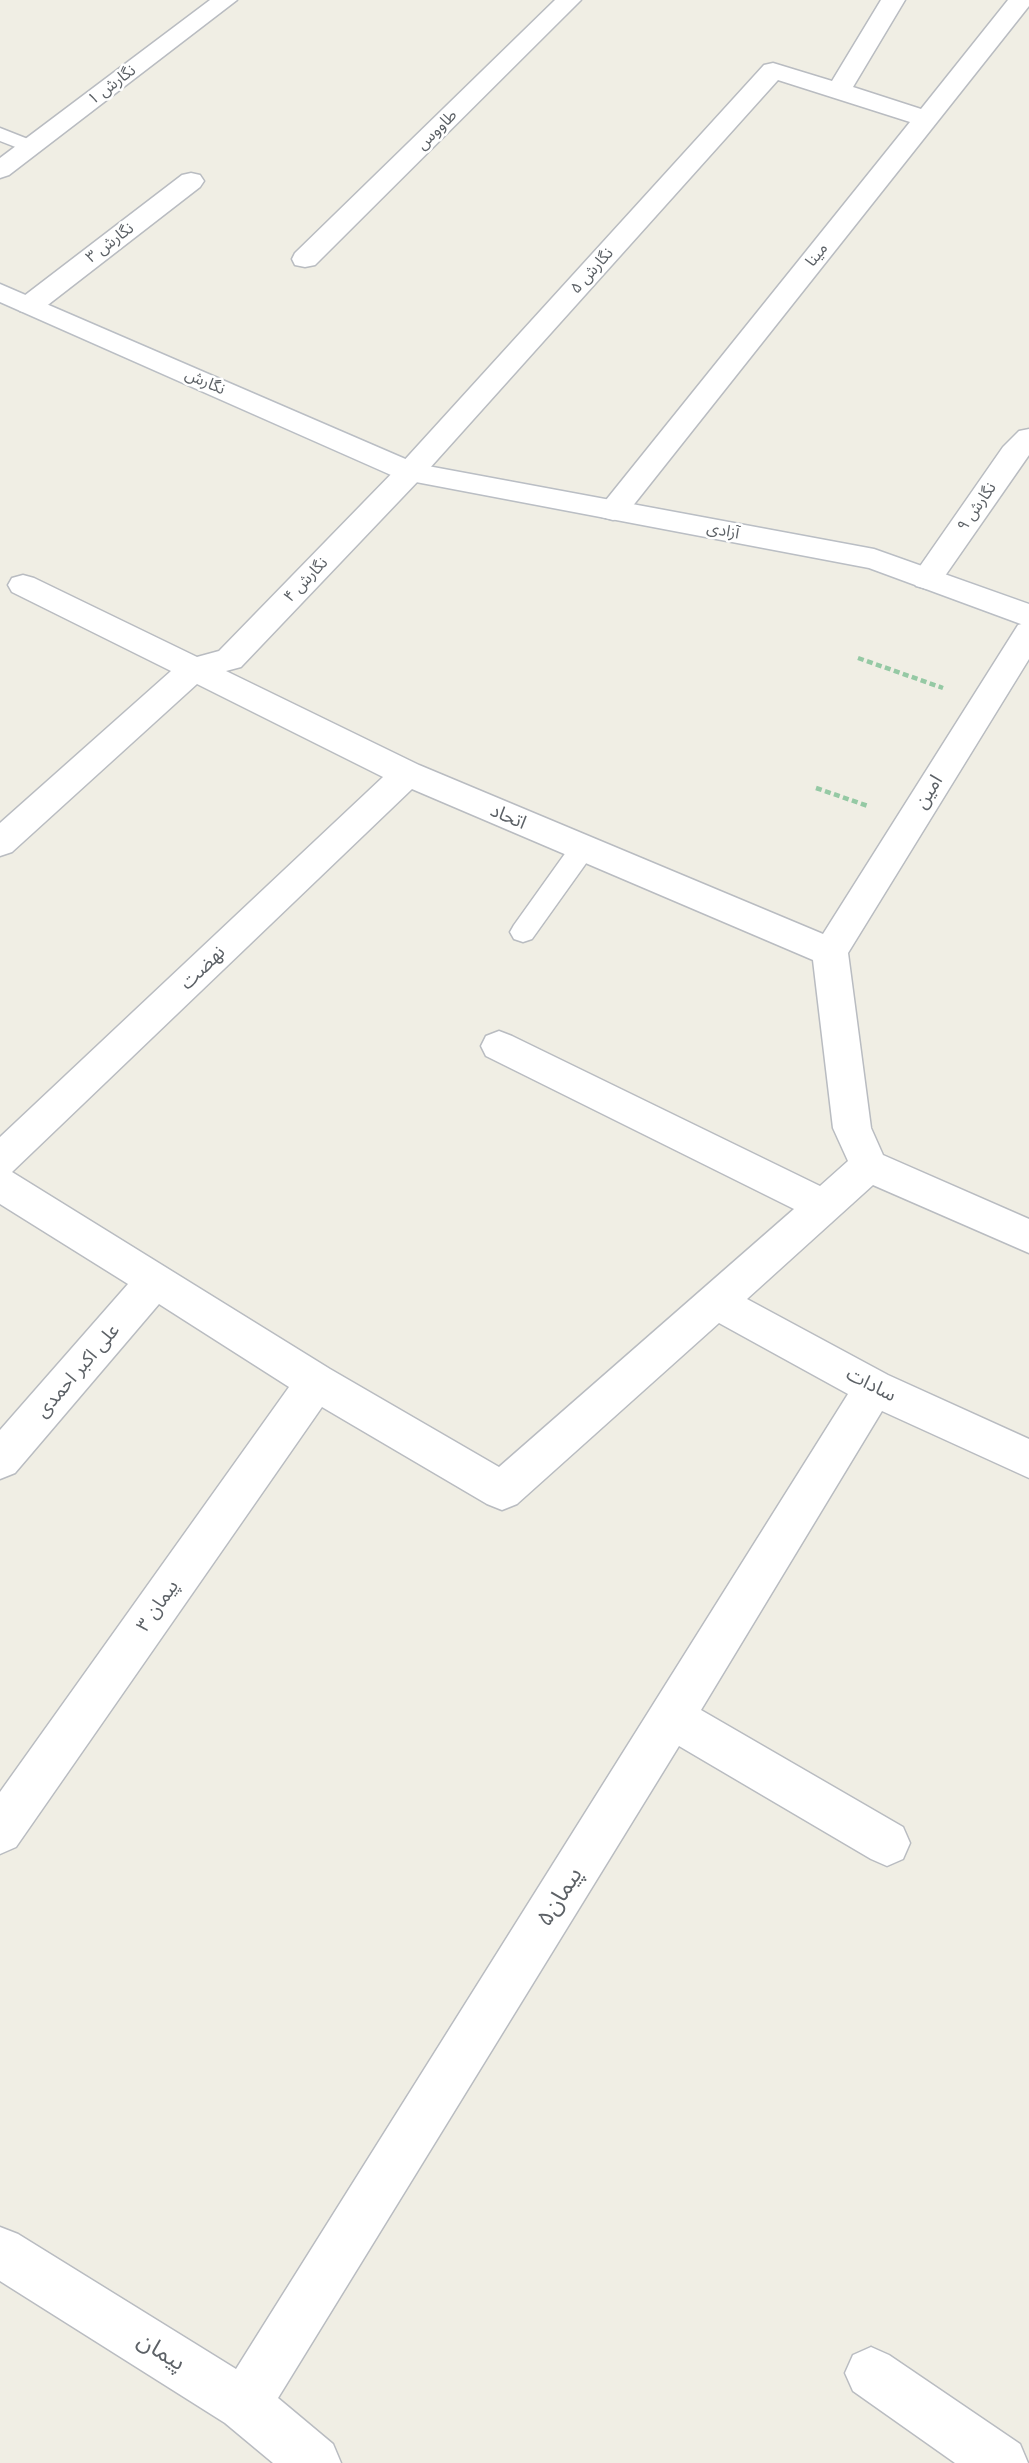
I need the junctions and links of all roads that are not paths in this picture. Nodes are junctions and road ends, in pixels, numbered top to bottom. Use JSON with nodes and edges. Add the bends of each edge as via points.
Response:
{"nodes":[{"id":1,"x":225,"y":0,"type":"edge"},
{"id":2,"x":569,"y":0,"type":"edge"},
{"id":3,"x":894,"y":0,"type":"edge"},
{"id":4,"x":1021,"y":0,"type":"edge"},
{"id":5,"x":838,"y":91,"type":"junction"},
{"id":6,"x":927,"y":119,"type":"junction"},
{"id":7,"x":0,"y":134,"type":"edge"},
{"id":8,"x":31,"y":147,"type":"junction"},
{"id":9,"x":0,"y":170,"type":"edge"},
{"id":10,"x":191,"y":181,"type":"dead end"},
{"id":11,"x":305,"y":260,"type":"dead end"},
{"id":12,"x":0,"y":292,"type":"edge"},
{"id":13,"x":30,"y":305,"type":"junction"},
{"id":14,"x":1029,"y":438,"type":"edge"},
{"id":15,"x":410,"y":472,"type":"junction"},
{"id":16,"x":613,"y":510,"type":"junction"},
{"id":17,"x":927,"y":579,"type":"junction"},
{"id":18,"x":23,"y":585,"type":"dead end"},
{"id":19,"x":1029,"y":616,"type":"edge"},
{"id":20,"x":1029,"y":633,"type":"edge"},
{"id":21,"x":192,"y":670,"type":"junction"},
{"id":22,"x":407,"y":774,"type":"junction"},
{"id":23,"x":0,"y":843,"type":"edge"},
{"id":24,"x":583,"y":848,"type":"junction"},
{"id":25,"x":523,"y":932,"type":"dead end"},
{"id":26,"x":830,"y":952,"type":"junction"},
{"id":27,"x":499,"y":1046,"type":"dead end"},
{"id":28,"x":0,"y":1161,"type":"edge"},
{"id":29,"x":869,"y":1166,"type":"junction"},
{"id":30,"x":0,"y":1184,"type":"edge"},
{"id":31,"x":824,"y":1206,"type":"junction"},
{"id":32,"x":1029,"y":1237,"type":"edge"},
{"id":33,"x":155,"y":1281,"type":"junction"},
{"id":34,"x":717,"y":1302,"type":"junction"},
{"id":35,"x":316,"y":1382,"type":"junction"},
{"id":36,"x":874,"y":1388,"type":"junction"},
{"id":37,"x":0,"y":1460,"type":"edge"},
{"id":38,"x":1029,"y":1460,"type":"edge"},
{"id":39,"x":672,"y":1717,"type":"junction"},
{"id":40,"x":0,"y":1831,"type":"edge"},
{"id":41,"x":887,"y":1843,"type":"dead end"},
{"id":42,"x":0,"y":2252,"type":"edge"},
{"id":43,"x":872,"y":2373,"type":"dead end"},
{"id":44,"x":244,"y":2404,"type":"junction"},
{"id":45,"x":314,"y":2463,"type":"edge"},
{"id":46,"x":1001,"y":2463,"type":"edge"}],
"edges":[{"from":1,"to":8,"type":"street","name":"نگارش ۱"},
{"from":2,"to":11,"type":"street","name":"طاووس"},
{"from":3,"to":5,"type":"street"},
{"from":4,"to":6,"type":"street","name":"مینا"},
{"from":5,"to":6,"type":"street"},
{"from":5,"to":15,"type":"street","name":"نگارش ۵","via":[[773,70]]},
{"from":6,"to":16,"type":"street","name":"مینا"},
{"from":7,"to":8,"type":"lane"},
{"from":8,"to":9,"type":"street","name":"نگارش ۱"},
{"from":10,"to":13,"type":"street","name":"نگارش ۳"},
{"from":12,"to":13,"type":"street","name":"نگارش"},
{"from":13,"to":15,"type":"street","name":"نگارش"},
{"from":14,"to":17,"type":"street","name":"نگارش ۹","via":[[1013,454]]},
{"from":15,"to":16,"type":"street","name":"آزادی"},
{"from":15,"to":21,"type":"street","name":"نگارش ۴","via":[[230,659]]},
{"from":16,"to":17,"type":"street","name":"آزادی","via":[[874,559]]},
{"from":17,"to":19,"type":"street","name":"آزادی"},
{"from":18,"to":21,"type":"street","name":"اتحاد"},
{"from":20,"to":26,"type":"street","name":"امین"},
{"from":21,"to":22,"type":"street","name":"اتحاد"},
{"from":21,"to":23,"type":"street"},
{"from":22,"to":24,"type":"street","name":"اتحاد"},
{"from":22,"to":28,"type":"street","name":"نهضت"},
{"from":24,"to":25,"type":"lane"},
{"from":24,"to":26,"type":"street","name":"اتحاد"},
{"from":26,"to":29,"type":"street","via":[[852,1128]]},
{"from":27,"to":31,"type":"street"},
{"from":29,"to":31,"type":"street"},
{"from":29,"to":32,"type":"street"},
{"from":30,"to":33,"type":"street"},
{"from":31,"to":34,"type":"street"},
{"from":33,"to":35,"type":"street"},
{"from":33,"to":37,"type":"street","name":"علی اکبر احمدی"},
{"from":34,"to":35,"type":"street","via":[[502,1491]]},
{"from":34,"to":36,"type":"street","name":"سادات"},
{"from":35,"to":40,"type":"street","name":"پیمان ۳"},
{"from":36,"to":38,"type":"street","name":"سادات"},
{"from":36,"to":39,"type":"street","name":"پیمان۵"},
{"from":39,"to":41,"type":"street"},
{"from":39,"to":44,"type":"street","name":"پیمان۵"},
{"from":42,"to":44,"type":"street","name":"پیمان"},
{"from":43,"to":46,"type":"street"},
{"from":44,"to":45,"type":"street","name":"پیمان"}]}
